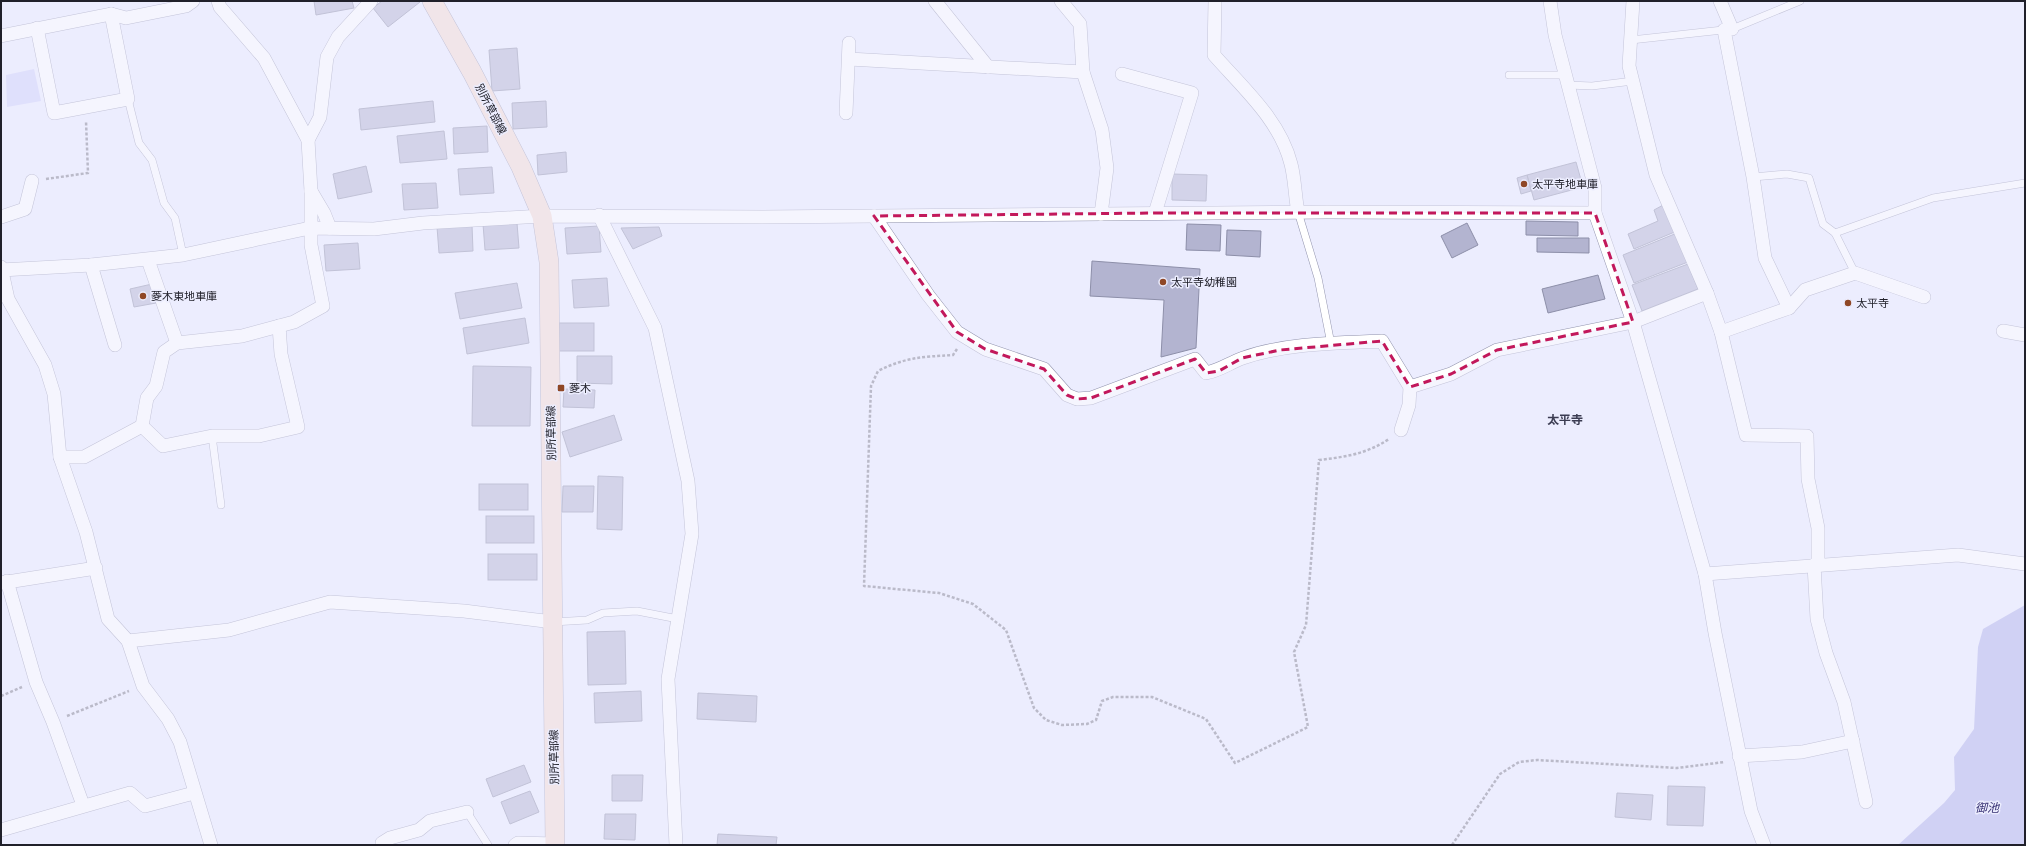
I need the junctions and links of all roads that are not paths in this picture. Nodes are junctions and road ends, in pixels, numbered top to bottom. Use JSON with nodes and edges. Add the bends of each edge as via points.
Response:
{"nodes":[{"id":1,"x":193,"y":1,"type":"edge"},
{"id":2,"x":218,"y":1,"type":"edge"},
{"id":3,"x":371,"y":1,"type":"edge"},
{"id":4,"x":432,"y":1,"type":"edge"},
{"id":5,"x":935,"y":1,"type":"edge"},
{"id":6,"x":1061,"y":1,"type":"edge"},
{"id":7,"x":1215,"y":1,"type":"edge"},
{"id":8,"x":1550,"y":1,"type":"edge"},
{"id":9,"x":1633,"y":1,"type":"edge"},
{"id":10,"x":1720,"y":1,"type":"edge"},
{"id":11,"x":1800,"y":1,"type":"edge"},
{"id":12,"x":111,"y":14,"type":"junction"},
{"id":13,"x":37,"y":28,"type":"junction"},
{"id":14,"x":1728,"y":30,"type":"junction"},
{"id":15,"x":1,"y":36,"type":"edge"},
{"id":16,"x":1631,"y":40,"type":"junction"},
{"id":17,"x":849,"y":43,"type":"dead end"},
{"id":18,"x":849,"y":59,"type":"junction"},
{"id":19,"x":988,"y":67,"type":"junction"},
{"id":20,"x":1083,"y":72,"type":"junction"},
{"id":21,"x":1122,"y":74,"type":"dead end"},
{"id":22,"x":1509,"y":75,"type":"dead end"},
{"id":23,"x":1566,"y":80,"type":"junction"},
{"id":24,"x":1633,"y":81,"type":"junction"},
{"id":25,"x":128,"y":99,"type":"junction"},
{"id":26,"x":846,"y":113,"type":"dead end"},
{"id":27,"x":308,"y":140,"type":"junction"},
{"id":28,"x":1753,"y":177,"type":"junction"},
{"id":29,"x":32,"y":181,"type":"road end"},
{"id":30,"x":2025,"y":183,"type":"edge"},
{"id":31,"x":311,"y":191,"type":"junction"},
{"id":32,"x":1298,"y":212,"type":"junction"},
{"id":33,"x":1155,"y":213,"type":"junction"},
{"id":34,"x":1595,"y":213,"type":"junction"},
{"id":35,"x":1101,"y":214,"type":"junction"},
{"id":36,"x":599,"y":215,"type":"junction"},
{"id":37,"x":542,"y":216,"type":"junction"},
{"id":38,"x":874,"y":216,"type":"junction"},
{"id":39,"x":1,"y":217,"type":"edge"},
{"id":40,"x":310,"y":228,"type":"junction"},
{"id":41,"x":330,"y":228,"type":"junction"},
{"id":42,"x":1836,"y":233,"type":"junction"},
{"id":43,"x":183,"y":256,"type":"junction"},
{"id":44,"x":148,"y":260,"type":"junction"},
{"id":45,"x":91,"y":265,"type":"junction"},
{"id":46,"x":1,"y":269,"type":"edge"},
{"id":47,"x":1855,"y":273,"type":"junction"},
{"id":48,"x":1707,"y":293,"type":"junction"},
{"id":49,"x":1924,"y":297,"type":"dead end"},
{"id":50,"x":1789,"y":308,"type":"junction"},
{"id":51,"x":1633,"y":322,"type":"junction"},
{"id":52,"x":279,"y":326,"type":"junction"},
{"id":53,"x":2003,"y":331,"type":"dead end"},
{"id":54,"x":1720,"y":332,"type":"junction"},
{"id":55,"x":2025,"y":335,"type":"edge"},
{"id":56,"x":177,"y":343,"type":"junction"},
{"id":57,"x":1331,"y":344,"type":"junction"},
{"id":58,"x":115,"y":345,"type":"dead end"},
{"id":59,"x":1410,"y":388,"type":"junction"},
{"id":60,"x":142,"y":426,"type":"junction"},
{"id":61,"x":1401,"y":430,"type":"road end"},
{"id":62,"x":212,"y":436,"type":"junction"},
{"id":63,"x":60,"y":457,"type":"junction"},
{"id":64,"x":221,"y":504,"type":"dead end"},
{"id":65,"x":2025,"y":564,"type":"edge"},
{"id":66,"x":1816,"y":565,"type":"junction"},
{"id":67,"x":96,"y":568,"type":"junction"},
{"id":68,"x":1705,"y":574,"type":"junction"},
{"id":69,"x":4,"y":582,"type":"edge"},
{"id":70,"x":678,"y":619,"type":"junction"},
{"id":71,"x":553,"y":622,"type":"junction"},
{"id":72,"x":128,"y":641,"type":"junction"},
{"id":73,"x":1853,"y":741,"type":"junction"},
{"id":74,"x":1739,"y":758,"type":"junction"},
{"id":75,"x":194,"y":793,"type":"junction"},
{"id":76,"x":1866,"y":802,"type":"dead end"},
{"id":77,"x":82,"y":805,"type":"junction"},
{"id":78,"x":467,"y":812,"type":"joint"},
{"id":79,"x":1,"y":830,"type":"edge"},
{"id":80,"x":555,"y":844,"type":"edge"},
{"id":81,"x":211,"y":845,"type":"edge"},
{"id":82,"x":382,"y":845,"type":"edge"},
{"id":83,"x":488,"y":845,"type":"edge"},
{"id":84,"x":515,"y":845,"type":"edge"},
{"id":85,"x":676,"y":845,"type":"edge"},
{"id":86,"x":1764,"y":845,"type":"edge"}],
"edges":[{"from":1,"to":12,"type":"street","via":[[186,6],[126,18]]},
{"from":2,"to":27,"type":"street","via":[[220,7],[264,58]]},
{"from":3,"to":27,"type":"street","via":[[338,37],[327,57],[320,117]]},
{"from":4,"to":37,"type":"main road","name":"別所草部線","via":[[521,167]]},
{"from":5,"to":19,"type":"street"},
{"from":6,"to":20,"type":"street","via":[[1080,24]]},
{"from":7,"to":32,"type":"street","via":[[1214,55],[1269,117],[1281,137],[1291,164]]},
{"from":8,"to":23,"type":"street","via":[[1554,36]]},
{"from":9,"to":16,"type":"street"},
{"from":10,"to":14,"type":"street"},
{"from":11,"to":14,"type":"lane"},
{"from":12,"to":13,"type":"street"},
{"from":12,"to":25,"type":"street"},
{"from":13,"to":15,"type":"street"},
{"from":13,"to":25,"type":"street","via":[[54,113]]},
{"from":14,"to":16,"type":"lane"},
{"from":14,"to":28,"type":"street"},
{"from":16,"to":24,"type":"street","via":[[1629,66]]},
{"from":17,"to":18,"type":"street"},
{"from":18,"to":19,"type":"street"},
{"from":18,"to":26,"type":"street"},
{"from":19,"to":20,"type":"street"},
{"from":20,"to":35,"type":"street","via":[[1102,130],[1107,168]]},
{"from":21,"to":33,"type":"street","via":[[1192,93]]},
{"from":22,"to":23,"type":"lane"},
{"from":23,"to":24,"type":"lane","via":[[1592,86]]},
{"from":23,"to":34,"type":"street","via":[[1595,188]]},
{"from":24,"to":48,"type":"street","via":[[1656,175]]},
{"from":25,"to":43,"type":"lane","via":[[139,143],[152,160],[164,203],[174,218]]},
{"from":27,"to":31,"type":"street"},
{"from":28,"to":42,"type":"lane","via":[[1787,174],[1809,178],[1823,224]]},
{"from":28,"to":50,"type":"street","via":[[1765,258]]},
{"from":29,"to":39,"type":"street","via":[[25,209]]},
{"from":30,"to":42,"type":"lane","via":[[1933,198]]},
{"from":31,"to":40,"type":"street"},
{"from":31,"to":41,"type":"street"},
{"from":32,"to":33,"type":"street"},
{"from":32,"to":34,"type":"street"},
{"from":32,"to":57,"type":"lane","via":[[1318,278]]},
{"from":33,"to":35,"type":"street"},
{"from":34,"to":51,"type":"street"},
{"from":35,"to":38,"type":"street"},
{"from":36,"to":37,"type":"street"},
{"from":36,"to":38,"type":"street"},
{"from":36,"to":70,"type":"street","via":[[655,328],[688,481],[692,534]]},
{"from":37,"to":41,"type":"street","via":[[423,223],[374,230]]},
{"from":37,"to":71,"type":"main road","name":"別所草部線","via":[[549,262]]},
{"from":38,"to":57,"type":"street","via":[[928,295],[957,332],[985,349],[1044,369],[1067,395],[1077,400],[1090,398],[1195,360],[1206,373],[1219,371],[1242,358]]},
{"from":40,"to":41,"type":"street"},
{"from":40,"to":43,"type":"street"},
{"from":40,"to":52,"type":"street","via":[[323,306],[294,322]]},
{"from":42,"to":47,"type":"lane"},
{"from":43,"to":44,"type":"street"},
{"from":44,"to":45,"type":"street"},
{"from":44,"to":56,"type":"street"},
{"from":45,"to":46,"type":"street"},
{"from":45,"to":58,"type":"street"},
{"from":46,"to":63,"type":"street","via":[[8,299],[45,365],[54,394]]},
{"from":47,"to":49,"type":"street"},
{"from":47,"to":50,"type":"street","via":[[1805,290]]},
{"from":48,"to":51,"type":"street"},
{"from":48,"to":54,"type":"street"},
{"from":50,"to":54,"type":"street"},
{"from":51,"to":59,"type":"street","via":[[1497,350],[1451,374]]},
{"from":51,"to":68,"type":"street"},
{"from":52,"to":56,"type":"street","via":[[242,336]]},
{"from":52,"to":62,"type":"street","via":[[281,354],[298,427],[259,436]]},
{"from":53,"to":55,"type":"street"},
{"from":54,"to":66,"type":"street","via":[[1746,435],[1807,436],[1808,479],[1818,528]]},
{"from":56,"to":60,"type":"street","via":[[164,352],[156,386],[147,398]]},
{"from":57,"to":59,"type":"street","via":[[1382,341]]},
{"from":59,"to":61,"type":"street","via":[[1409,405]]},
{"from":60,"to":62,"type":"street","via":[[163,446]]},
{"from":60,"to":63,"type":"street","via":[[84,457]]},
{"from":62,"to":64,"type":"lane"},
{"from":63,"to":67,"type":"street"},
{"from":65,"to":66,"type":"street","via":[[1958,555]]},
{"from":66,"to":68,"type":"street"},
{"from":66,"to":73,"type":"street","via":[[1817,619],[1844,702]]},
{"from":67,"to":69,"type":"street"},
{"from":67,"to":72,"type":"street","via":[[108,619]]},
{"from":68,"to":74,"type":"street"},
{"from":69,"to":77,"type":"street","via":[[36,682]]},
{"from":70,"to":71,"type":"lane","via":[[637,611],[603,613],[587,620]]},
{"from":70,"to":85,"type":"street","via":[[668,679]]},
{"from":71,"to":72,"type":"street","via":[[464,611],[330,602],[229,630]]},
{"from":71,"to":80,"type":"main road","name":"別所草部線"},
{"from":72,"to":75,"type":"street","via":[[144,686],[168,719],[180,742]]},
{"from":73,"to":74,"type":"street","via":[[1802,752]]},
{"from":73,"to":76,"type":"street"},
{"from":74,"to":86,"type":"street","via":[[1750,811]]},
{"from":75,"to":77,"type":"street","via":[[145,806],[130,792]]},
{"from":75,"to":81,"type":"street"},
{"from":77,"to":79,"type":"street"},
{"from":78,"to":82,"type":"street","via":[[430,821],[420,830],[390,838]]},
{"from":78,"to":83,"type":"lane"},
{"from":80,"to":84,"type":"street"}]}
